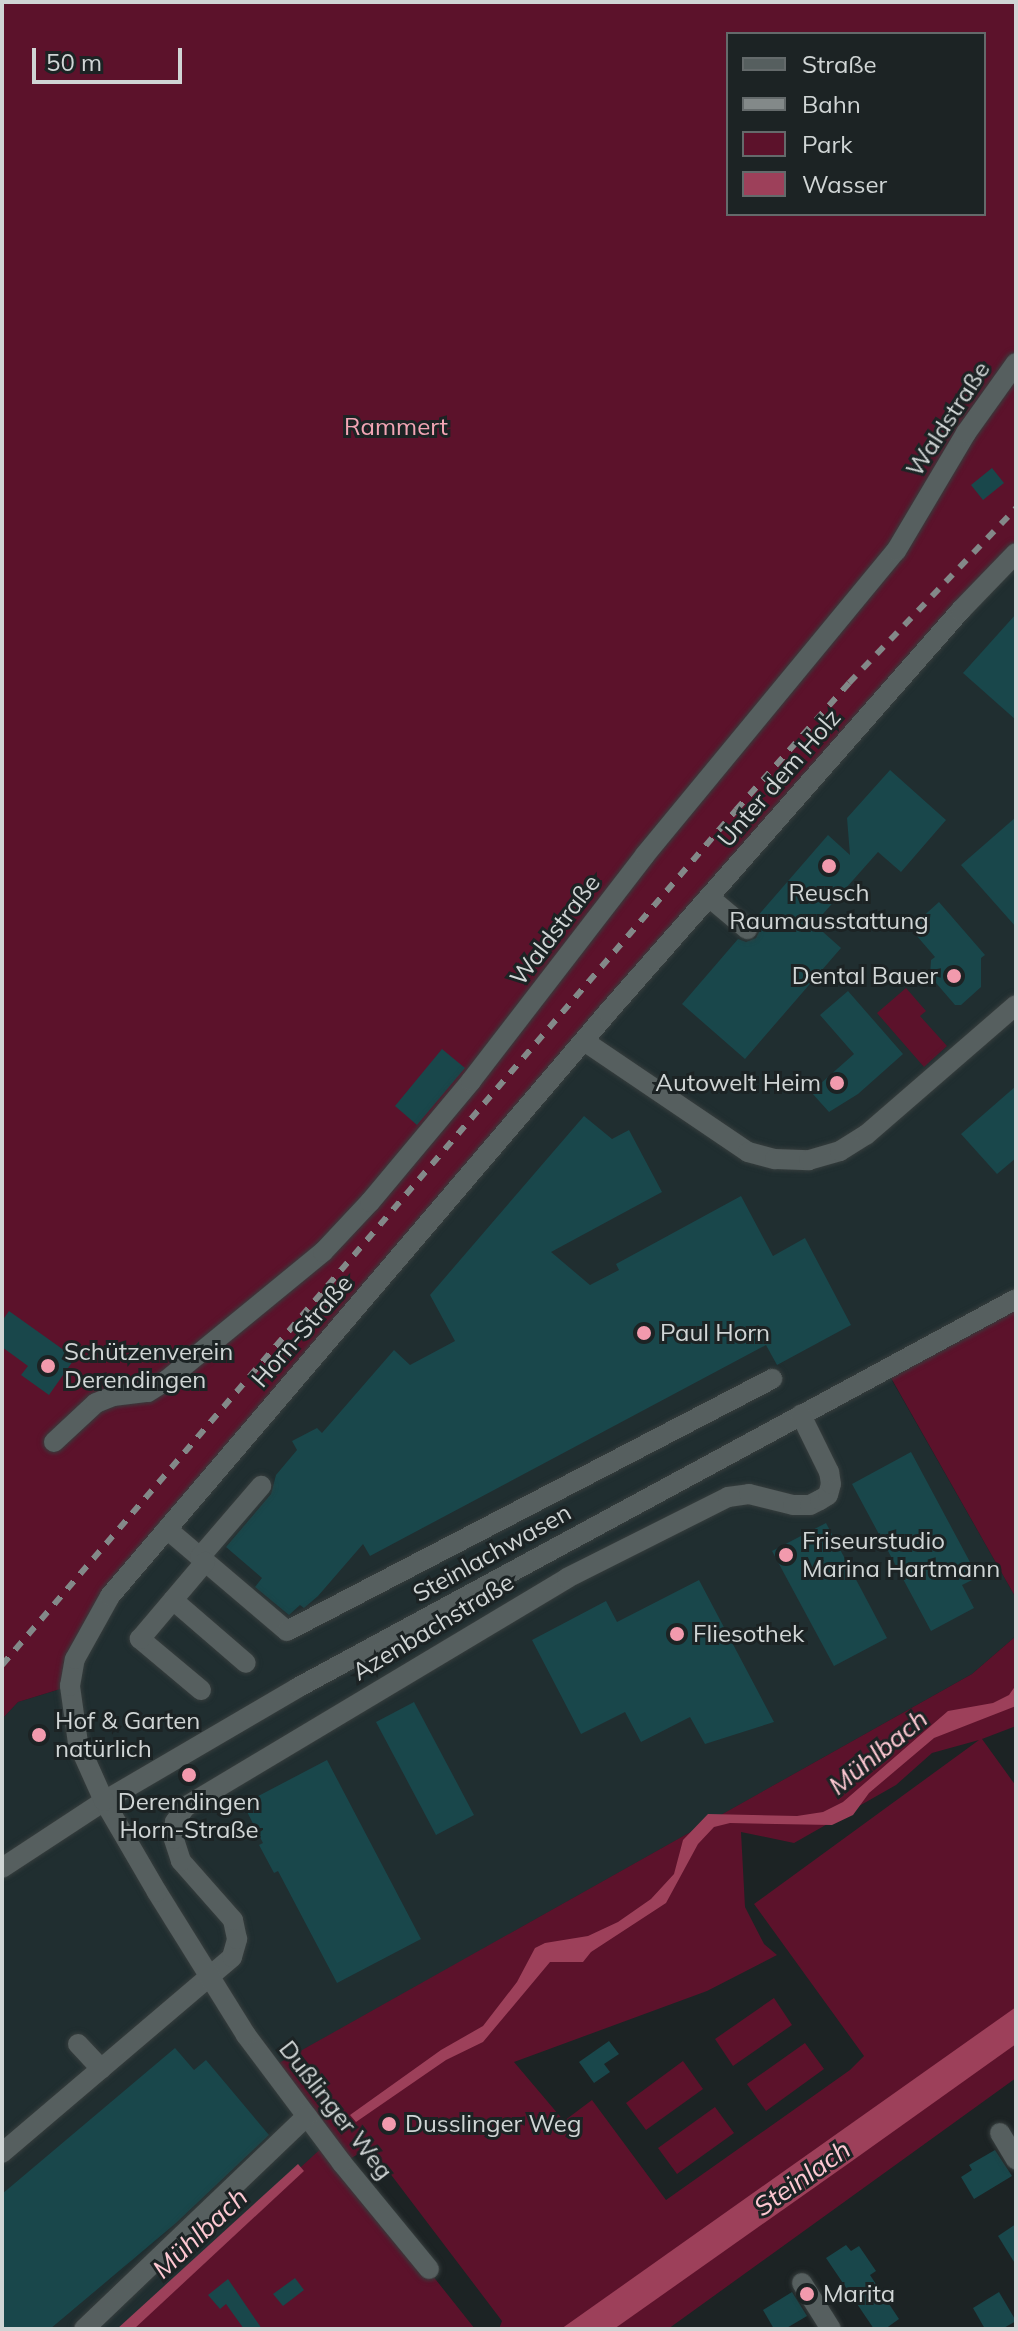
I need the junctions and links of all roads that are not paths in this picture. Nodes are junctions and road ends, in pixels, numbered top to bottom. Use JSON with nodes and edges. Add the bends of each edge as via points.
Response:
{"nodes":[{"id":1,"x":1016,"y":363,"type":"edge"},
{"id":2,"x":1016,"y":553,"type":"edge"},
{"id":3,"x":709,"y":897,"type":"junction"},
{"id":4,"x":747,"y":929,"type":"dead end"},
{"id":5,"x":1016,"y":1005,"type":"edge"},
{"id":6,"x":584,"y":1041,"type":"junction"},
{"id":7,"x":1016,"y":1299,"type":"edge"},
{"id":8,"x":772,"y":1379,"type":"dead end"},
{"id":9,"x":801,"y":1415,"type":"junction"},
{"id":10,"x":54,"y":1442,"type":"dead end"},
{"id":11,"x":261,"y":1486,"type":"dead end"},
{"id":12,"x":167,"y":1529,"type":"junction"},
{"id":13,"x":202,"y":1560,"type":"junction"},
{"id":14,"x":173,"y":1600,"type":"junction"},
{"id":15,"x":246,"y":1663,"type":"dead end"},
{"id":16,"x":201,"y":1690,"type":"dead end"},
{"id":17,"x":104,"y":1801,"type":"junction"},
{"id":18,"x":2,"y":1868,"type":"edge"},
{"id":19,"x":209,"y":1978,"type":"junction"},
{"id":20,"x":78,"y":2044,"type":"dead end"},
{"id":21,"x":101,"y":2069,"type":"junction"},
{"id":22,"x":307,"y":2116,"type":"junction"},
{"id":23,"x":1000,"y":2133,"type":"dead end"},
{"id":24,"x":2,"y":2153,"type":"edge"},
{"id":25,"x":1016,"y":2160,"type":"edge"},
{"id":26,"x":429,"y":2269,"type":"dead end"},
{"id":27,"x":802,"y":2283,"type":"dead end"},
{"id":28,"x":84,"y":2329,"type":"edge"},
{"id":29,"x":831,"y":2329,"type":"edge"}],
"edges":[{"from":1,"to":10,"type":"street","name":"Waldstraße","via":[[966,433],[896,551],[645,855],[471,1081],[370,1202],[323,1252],[167,1380],[148,1392],[96,1403]]},
{"from":2,"to":3,"type":"street","name":"Unter dem Holz"},
{"from":3,"to":4,"type":"street"},
{"from":3,"to":6,"type":"street","name":"Unter dem Holz"},
{"from":5,"to":6,"type":"street","via":[[866,1135],[840,1151],[809,1160],[748,1152]]},
{"from":6,"to":12,"type":"street","name":"Horn-Straße"},
{"from":7,"to":9,"type":"street","name":"Steinlachwasen"},
{"from":8,"to":13,"type":"street","via":[[287,1631]]},
{"from":9,"to":17,"type":"street","name":"Steinlachwasen","via":[[317,1677]]},
{"from":9,"to":19,"type":"street","name":"Azenbachstraße","via":[[829,1472],[828,1495],[810,1505],[749,1494],[728,1497],[567,1578],[185,1807],[175,1822],[181,1861],[225,1909],[236,1929],[232,1957]]},
{"from":11,"to":13,"type":"street"},
{"from":12,"to":13,"type":"street"},
{"from":12,"to":17,"type":"street","name":"Horn-Straße","via":[[110,1596],[71,1672],[71,1714],[78,1743]]},
{"from":13,"to":14,"type":"street"},
{"from":14,"to":15,"type":"street"},
{"from":14,"to":16,"type":"street","via":[[140,1639]]},
{"from":17,"to":18,"type":"street","name":"Steinlachwasen"},
{"from":17,"to":19,"type":"street","name":"Dußlinger Weg"},
{"from":19,"to":21,"type":"street"},
{"from":19,"to":22,"type":"street","name":"Dußlinger Weg"},
{"from":20,"to":21,"type":"street"},
{"from":21,"to":24,"type":"street"},
{"from":22,"to":26,"type":"street","name":"Dußlinger Weg"},
{"from":22,"to":28,"type":"street"},
{"from":23,"to":25,"type":"street"},
{"from":27,"to":29,"type":"street"}]}
